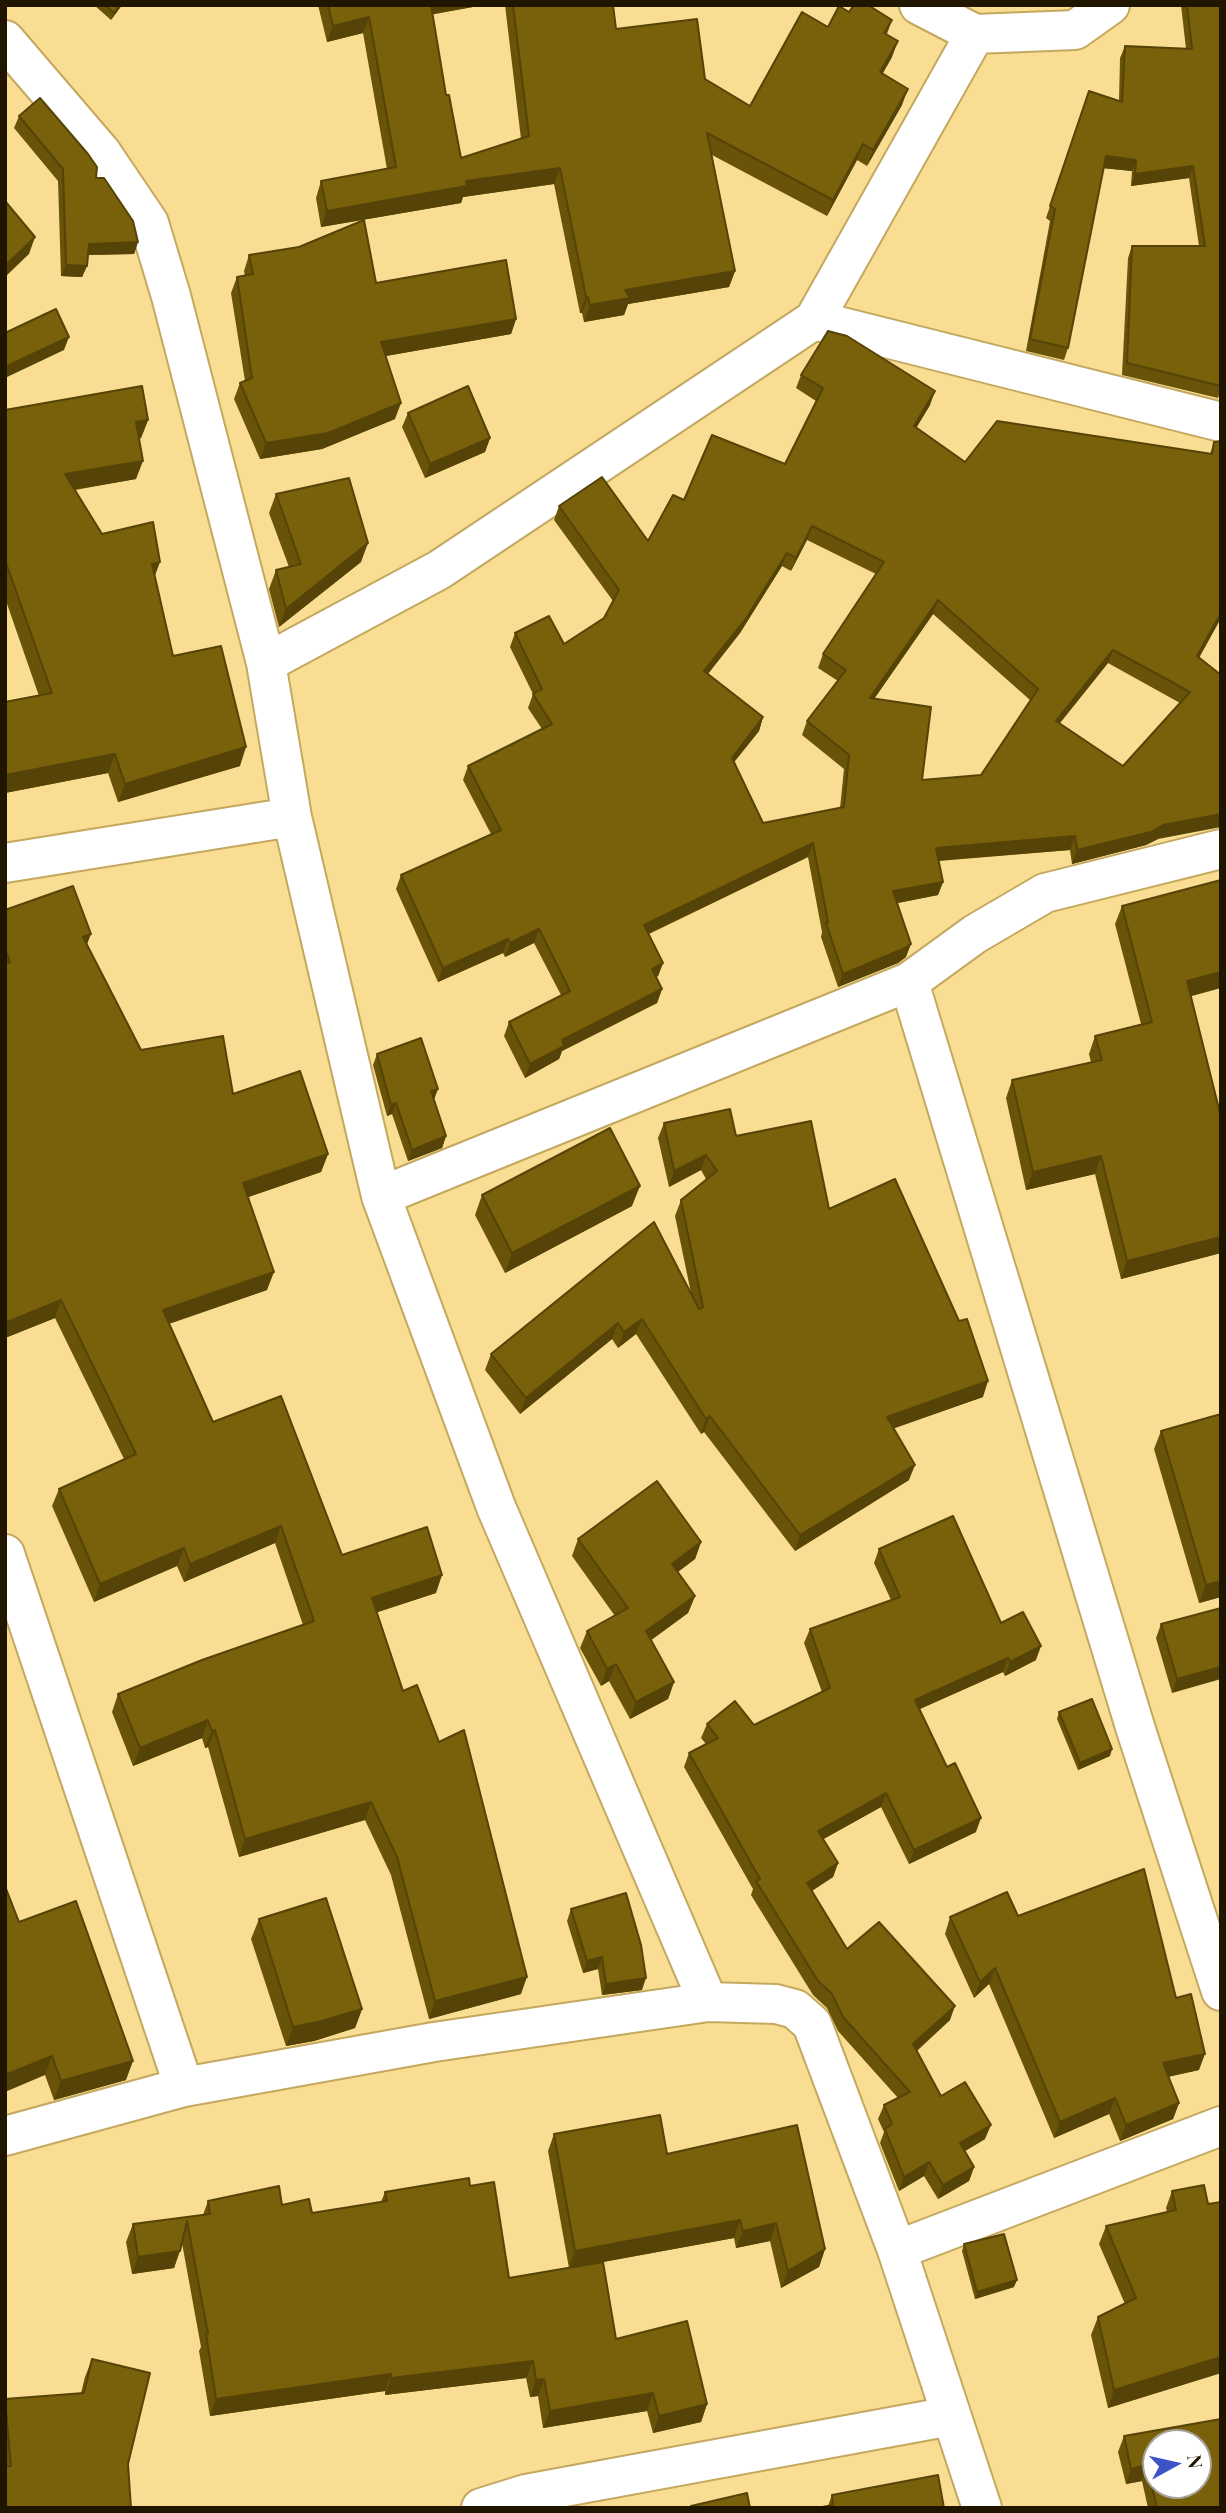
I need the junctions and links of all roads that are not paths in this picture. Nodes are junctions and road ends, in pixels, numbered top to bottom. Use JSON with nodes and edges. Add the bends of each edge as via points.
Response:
{"nodes":[{"id":1,"x":919,"y":5,"type":"edge"},
{"id":2,"x":1110,"y":5,"type":"edge"},
{"id":3,"x":975,"y":34,"type":"junction"},
{"id":4,"x":5,"y":40,"type":"edge"},
{"id":5,"x":814,"y":320,"type":"junction"},
{"id":6,"x":1221,"y":422,"type":"edge"},
{"id":7,"x":266,"y":663,"type":"junction"},
{"id":8,"x":292,"y":817,"type":"junction"},
{"id":9,"x":1221,"y":849,"type":"edge"},
{"id":10,"x":5,"y":863,"type":"edge"},
{"id":11,"x":909,"y":982,"type":"junction"},
{"id":12,"x":382,"y":1196,"type":"junction"},
{"id":13,"x":5,"y":1553,"type":"edge"},
{"id":14,"x":1221,"y":1991,"type":"edge"},
{"id":15,"x":708,"y":2002,"type":"junction"},
{"id":16,"x":184,"y":2087,"type":"junction"},
{"id":17,"x":1221,"y":2126,"type":"edge"},
{"id":18,"x":5,"y":2136,"type":"edge"},
{"id":19,"x":897,"y":2250,"type":"junction"},
{"id":20,"x":951,"y":2416,"type":"junction"},
{"id":21,"x":481,"y":2508,"type":"edge"},
{"id":22,"x":982,"y":2508,"type":"edge"}],
"edges":[{"from":1,"to":3,"type":"street"},
{"from":2,"to":3,"type":"street","via":[[1076,30]]},
{"from":3,"to":5,"type":"street"},
{"from":4,"to":7,"type":"street","via":[[102,152],[149,223]]},
{"from":5,"to":6,"type":"street"},
{"from":5,"to":7,"type":"street","via":[[439,570]]},
{"from":7,"to":8,"type":"street"},
{"from":8,"to":10,"type":"street"},
{"from":8,"to":12,"type":"street"},
{"from":9,"to":11,"type":"street","via":[[1045,893],[975,934]]},
{"from":11,"to":12,"type":"street"},
{"from":11,"to":14,"type":"street","via":[[1136,1730]]},
{"from":12,"to":15,"type":"street","via":[[496,1507]]},
{"from":13,"to":16,"type":"street"},
{"from":15,"to":16,"type":"street","via":[[434,2042]]},
{"from":15,"to":19,"type":"street","via":[[795,2008],[812,2024]]},
{"from":16,"to":18,"type":"street"},
{"from":17,"to":19,"type":"street"},
{"from":19,"to":20,"type":"street"},
{"from":20,"to":21,"type":"street","via":[[526,2494]]},
{"from":20,"to":22,"type":"street"}]}
